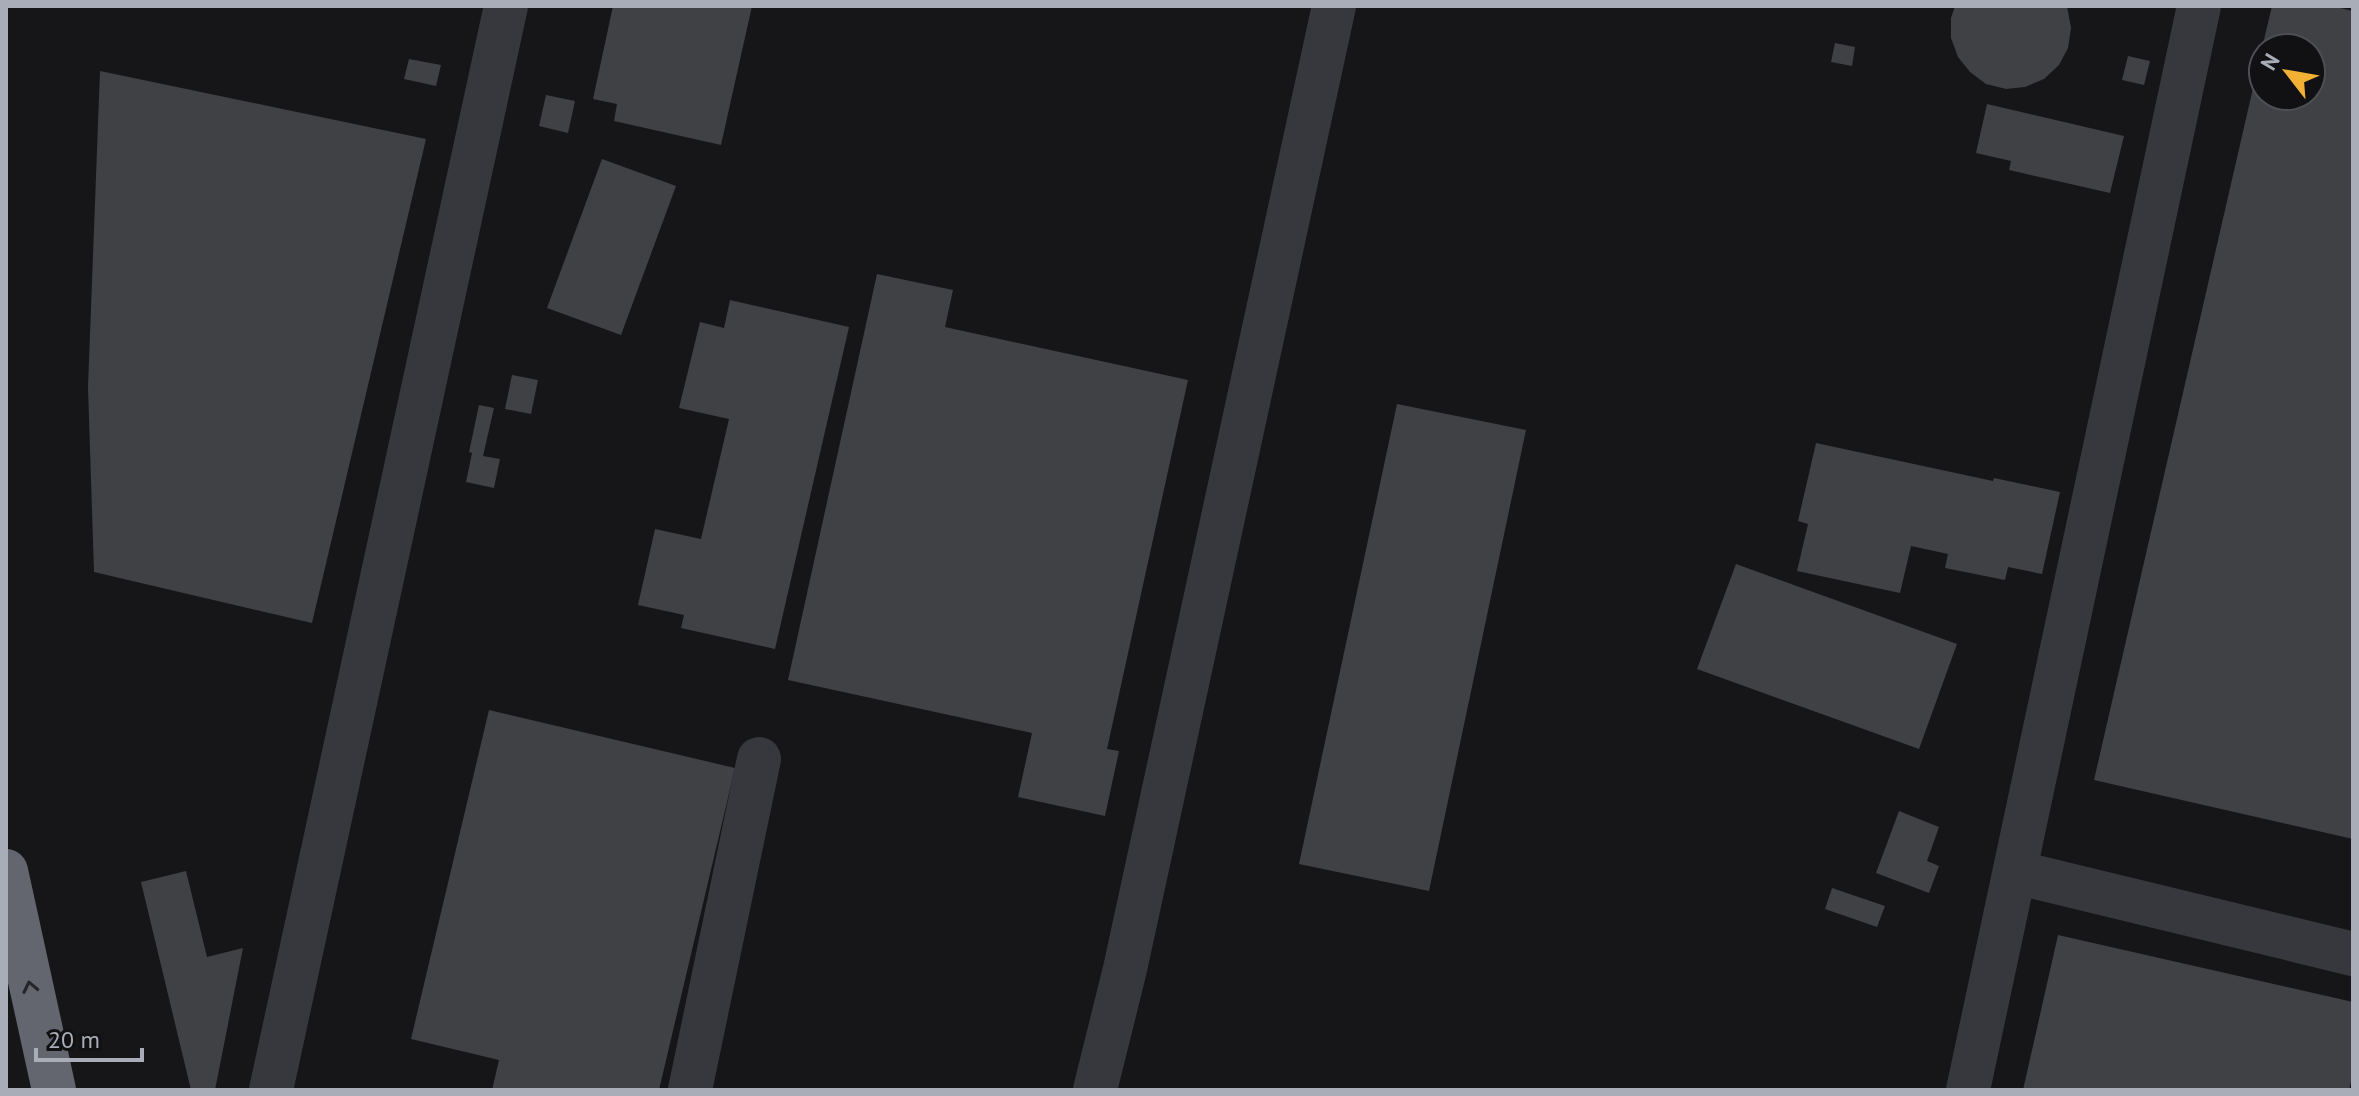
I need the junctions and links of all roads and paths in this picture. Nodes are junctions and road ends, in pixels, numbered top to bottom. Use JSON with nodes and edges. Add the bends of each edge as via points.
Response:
{"nodes":[{"id":1,"x":506,"y":6,"type":"edge"},
{"id":2,"x":1334,"y":6,"type":"edge"},
{"id":3,"x":2199,"y":6,"type":"edge"},
{"id":4,"x":759,"y":759,"type":"dead end"},
{"id":5,"x":6,"y":871,"type":"edge"},
{"id":6,"x":2015,"y":872,"type":"junction"},
{"id":7,"x":2353,"y":954,"type":"edge"},
{"id":8,"x":54,"y":1090,"type":"edge"},
{"id":9,"x":271,"y":1090,"type":"edge"},
{"id":10,"x":690,"y":1090,"type":"edge"},
{"id":11,"x":1095,"y":1090,"type":"edge"},
{"id":12,"x":1968,"y":1090,"type":"edge"}],
"edges":[{"from":1,"to":9,"type":"lane"},
{"from":2,"to":11,"type":"lane"},
{"from":3,"to":6,"type":"lane"},
{"from":4,"to":10,"type":"lane"},
{"from":8,"to":5,"type":"highway","one_way":true},
{"from":6,"to":7,"type":"lane"},
{"from":6,"to":12,"type":"lane"}]}
